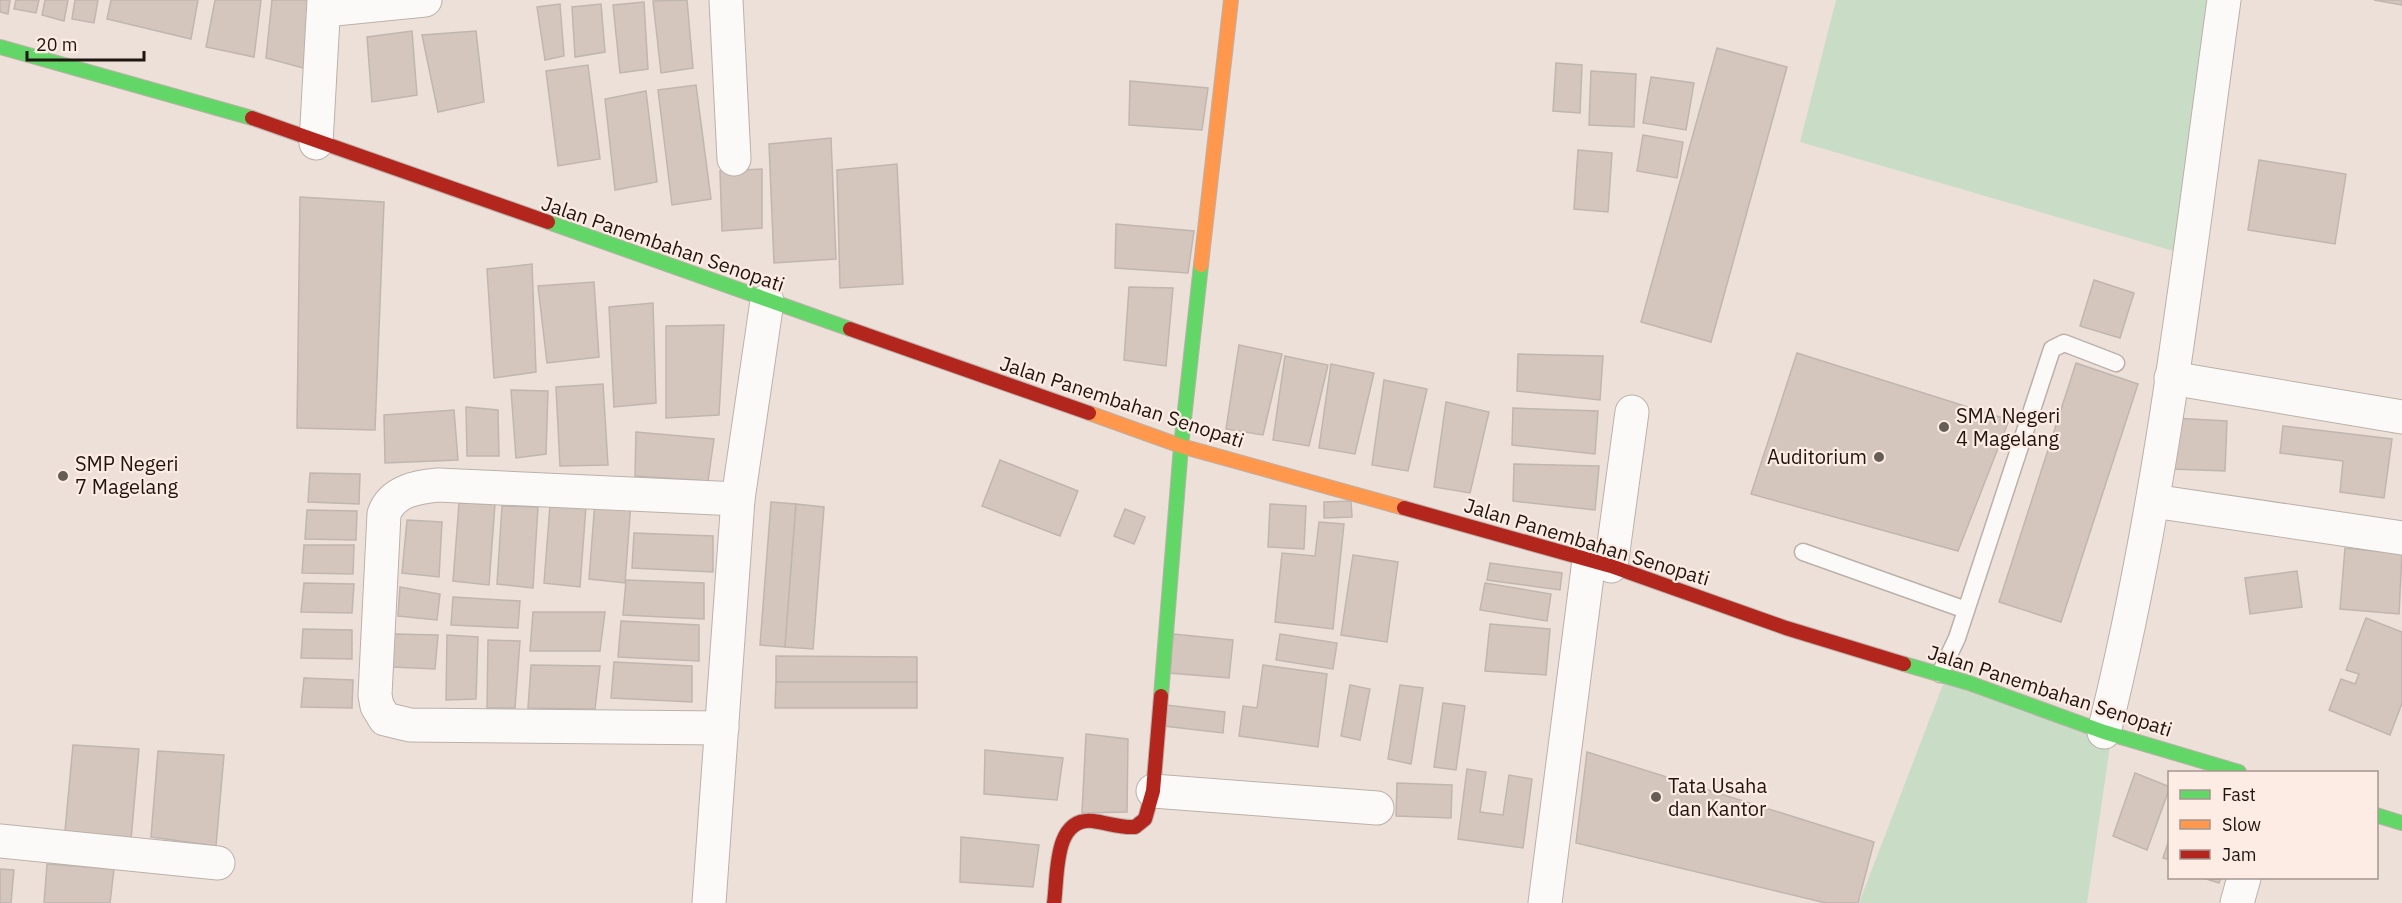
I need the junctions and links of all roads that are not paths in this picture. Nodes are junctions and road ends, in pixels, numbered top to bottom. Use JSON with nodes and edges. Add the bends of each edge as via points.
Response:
{"nodes":[{"id":1,"x":425,"y":0,"type":"edge"},
{"id":2,"x":726,"y":0,"type":"edge"},
{"id":3,"x":1231,"y":0,"type":"edge"},
{"id":4,"x":2224,"y":0,"type":"edge"},
{"id":5,"x":324,"y":5,"type":"edge"},
{"id":6,"x":0,"y":47,"type":"edge"},
{"id":7,"x":316,"y":142,"type":"junction"},
{"id":8,"x":734,"y":159,"type":"dead end"},
{"id":9,"x":767,"y":301,"type":"junction"},
{"id":10,"x":2116,"y":363,"type":"dead end"},
{"id":11,"x":2171,"y":378,"type":"junction"},
{"id":12,"x":1632,"y":412,"type":"dead end"},
{"id":13,"x":2402,"y":417,"type":"edge"},
{"id":14,"x":1181,"y":446,"type":"junction"},
{"id":15,"x":738,"y":499,"type":"junction"},
{"id":16,"x":2153,"y":501,"type":"junction"},
{"id":17,"x":2402,"y":538,"type":"edge"},
{"id":18,"x":1803,"y":552,"type":"dead end"},
{"id":19,"x":1600,"y":563,"type":"junction"},
{"id":20,"x":1966,"y":610,"type":"junction"},
{"id":21,"x":1940,"y":674,"type":"junction"},
{"id":22,"x":722,"y":728,"type":"junction"},
{"id":23,"x":2104,"y":732,"type":"junction"},
{"id":24,"x":2236,"y":771,"type":"edge"},
{"id":25,"x":1153,"y":791,"type":"junction"},
{"id":26,"x":1377,"y":808,"type":"dead end"},
{"id":27,"x":2378,"y":816,"type":"edge"},
{"id":28,"x":2402,"y":823,"type":"edge"},
{"id":29,"x":0,"y":841,"type":"edge"},
{"id":30,"x":218,"y":863,"type":"dead end"},
{"id":31,"x":2244,"y":879,"type":"edge"},
{"id":32,"x":709,"y":903,"type":"edge"},
{"id":33,"x":1054,"y":903,"type":"edge"},
{"id":34,"x":1545,"y":903,"type":"edge"},
{"id":35,"x":2237,"y":903,"type":"edge"}],
"edges":[{"from":1,"to":5,"type":"street"},
{"from":2,"to":8,"type":"street"},
{"from":3,"to":14,"type":"main road"},
{"from":4,"to":11,"type":"street"},
{"from":5,"to":7,"type":"street"},
{"from":6,"to":7,"type":"main road","name":"Jalan Panembahan Senopati","via":[[232,111]]},
{"from":7,"to":9,"type":"main road","name":"Jalan Panembahan Senopati"},
{"from":9,"to":14,"type":"main road","name":"Jalan Panembahan Senopati"},
{"from":9,"to":15,"type":"street"},
{"from":10,"to":20,"type":"lane","via":[[2064,343],[2052,349]]},
{"from":11,"to":13,"type":"street"},
{"from":11,"to":16,"type":"street"},
{"from":12,"to":19,"type":"street"},
{"from":14,"to":19,"type":"main road","name":"Jalan Panembahan Senopati"},
{"from":14,"to":25,"type":"main road"},
{"from":15,"to":22,"type":"street"},
{"from":15,"to":22,"type":"street","via":[[438,485],[404,492],[387,505],[384,514],[375,695],[385,719],[410,725]]},
{"from":16,"to":17,"type":"street"},
{"from":16,"to":23,"type":"street","via":[[2129,632]]},
{"from":18,"to":20,"type":"lane"},
{"from":19,"to":21,"type":"main road","name":"Jalan Panembahan Senopati","via":[[1786,628]]},
{"from":19,"to":34,"type":"street"},
{"from":20,"to":21,"type":"lane"},
{"from":21,"to":23,"type":"main road","name":"Jalan Panembahan Senopati"},
{"from":22,"to":32,"type":"street"},
{"from":23,"to":24,"type":"main road","name":"Jalan Panembahan Senopati"},
{"from":25,"to":26,"type":"street"},
{"from":25,"to":33,"type":"main road","via":[[1144,821],[1138,826],[1089,820],[1067,828]]},
{"from":27,"to":28,"type":"main road"},
{"from":29,"to":30,"type":"street"},
{"from":31,"to":35,"type":"street"}]}
